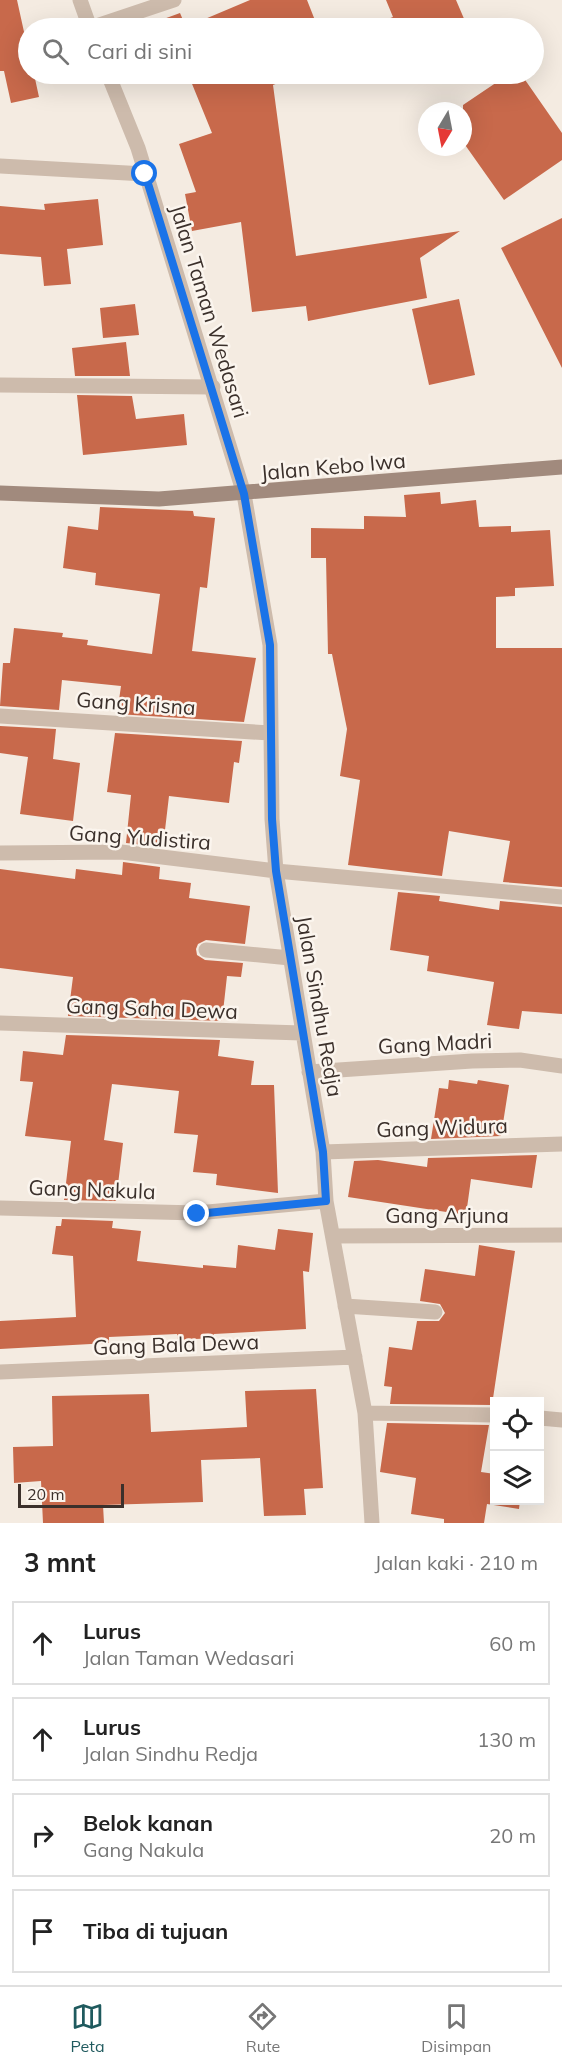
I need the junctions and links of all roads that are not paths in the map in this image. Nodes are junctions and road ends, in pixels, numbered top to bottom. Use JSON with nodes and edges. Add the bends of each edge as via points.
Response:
{"nodes":[{"id":1,"x":80,"y":0,"type":"edge"},
{"id":2,"x":174,"y":0,"type":"edge"},
{"id":3,"x":86,"y":18,"type":"edge"},
{"id":4,"x":120,"y":18,"type":"edge"},
{"id":5,"x":112,"y":84,"type":"edge"},
{"id":6,"x":0,"y":166,"type":"edge"},
{"id":7,"x":145,"y":174,"type":"junction"},
{"id":8,"x":0,"y":385,"type":"edge"},
{"id":9,"x":213,"y":387,"type":"junction"},
{"id":10,"x":562,"y":468,"type":"edge"},
{"id":11,"x":0,"y":493,"type":"edge"},
{"id":12,"x":244,"y":494,"type":"junction"},
{"id":13,"x":0,"y":716,"type":"edge"},
{"id":14,"x":270,"y":733,"type":"junction"},
{"id":15,"x":0,"y":853,"type":"edge"},
{"id":16,"x":276,"y":871,"type":"junction"},
{"id":17,"x":562,"y":897,"type":"edge"},
{"id":18,"x":206,"y":950,"type":"dead end"},
{"id":19,"x":290,"y":958,"type":"junction"},
{"id":20,"x":0,"y":1023,"type":"edge"},
{"id":21,"x":302,"y":1033,"type":"junction"},
{"id":22,"x":562,"y":1066,"type":"edge"},
{"id":23,"x":309,"y":1072,"type":"junction"},
{"id":24,"x":562,"y":1144,"type":"edge"},
{"id":25,"x":323,"y":1152,"type":"junction"},
{"id":26,"x":326,"y":1201,"type":"junction"},
{"id":27,"x":0,"y":1208,"type":"edge"},
{"id":28,"x":562,"y":1235,"type":"edge"},
{"id":29,"x":333,"y":1236,"type":"junction"},
{"id":30,"x":345,"y":1306,"type":"junction"},
{"id":31,"x":435,"y":1311,"type":"dead end"},
{"id":32,"x":355,"y":1357,"type":"junction"},
{"id":33,"x":0,"y":1372,"type":"edge"},
{"id":34,"x":365,"y":1413,"type":"junction"},
{"id":35,"x":490,"y":1415,"type":"edge"},
{"id":36,"x":544,"y":1418,"type":"edge"},
{"id":37,"x":562,"y":1420,"type":"edge"},
{"id":38,"x":372,"y":1523,"type":"edge"}],
"edges":[{"from":1,"to":3,"type":"street"},
{"from":2,"to":4,"type":"street"},
{"from":5,"to":7,"type":"street","name":"Jalan Taman Wedasari"},
{"from":6,"to":7,"type":"street"},
{"from":7,"to":9,"type":"street","name":"Jalan Taman Wedasari"},
{"from":8,"to":9,"type":"street"},
{"from":9,"to":12,"type":"street","name":"Jalan Taman Wedasari"},
{"from":10,"to":12,"type":"street","name":"Jalan Kebo Iwa"},
{"from":11,"to":12,"type":"street","name":"Jalan Kebo Iwa","via":[[159,499]]},
{"from":12,"to":14,"type":"street","name":"Jalan Sindhu Redja","via":[[270,645]]},
{"from":13,"to":14,"type":"street","name":"Gang Krisna"},
{"from":14,"to":16,"type":"street","name":"Jalan Sindhu Redja"},
{"from":15,"to":16,"type":"street","name":"Gang Yudistira","via":[[121,852]]},
{"from":16,"to":17,"type":"street","name":"Gang Yudistira"},
{"from":16,"to":19,"type":"street","name":"Jalan Sindhu Redja"},
{"from":18,"to":19,"type":"street"},
{"from":19,"to":21,"type":"street","name":"Jalan Sindhu Redja"},
{"from":20,"to":21,"type":"street","name":"Gang Saha Dewa"},
{"from":21,"to":23,"type":"street","name":"Jalan Sindhu Redja"},
{"from":22,"to":23,"type":"street","name":"Gang Madri","via":[[520,1060],[460,1061]]},
{"from":23,"to":25,"type":"street","name":"Jalan Sindhu Redja"},
{"from":24,"to":25,"type":"street","name":"Gang Widura"},
{"from":25,"to":26,"type":"street","name":"Jalan Sindhu Redja"},
{"from":26,"to":27,"type":"street","name":"Gang Nakula","via":[[197,1214]]},
{"from":26,"to":29,"type":"street","name":"Jalan Sindhu Redja"},
{"from":28,"to":29,"type":"street","name":"Gang Arjuna"},
{"from":29,"to":30,"type":"street","name":"Jalan Sindhu Redja"},
{"from":30,"to":31,"type":"street"},
{"from":30,"to":32,"type":"street","name":"Jalan Sindhu Redja"},
{"from":32,"to":33,"type":"street","name":"Gang Bala Dewa"},
{"from":32,"to":34,"type":"street","name":"Jalan Sindhu Redja"},
{"from":34,"to":35,"type":"street"},
{"from":34,"to":38,"type":"street","name":"Jalan Sindhu Redja"},
{"from":36,"to":37,"type":"street"}]}
